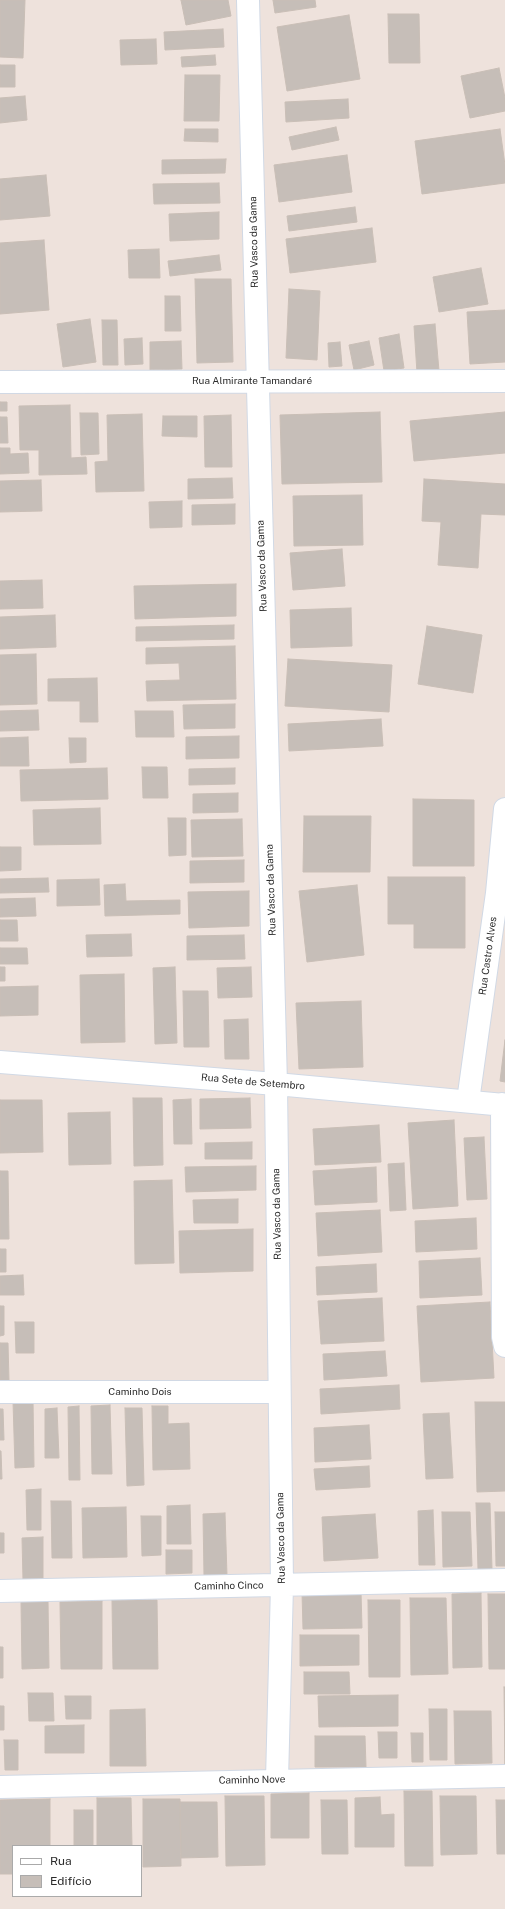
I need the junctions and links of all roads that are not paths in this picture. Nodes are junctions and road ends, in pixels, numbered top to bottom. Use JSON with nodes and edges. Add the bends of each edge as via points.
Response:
{"nodes":[{"id":1,"x":248,"y":0,"type":"edge"},
{"id":2,"x":257,"y":380,"type":"junction"},
{"id":3,"x":505,"y":381,"type":"edge"},
{"id":4,"x":0,"y":382,"type":"edge"},
{"id":5,"x":505,"y":810,"type":"edge"},
{"id":6,"x":0,"y":1062,"type":"edge"},
{"id":7,"x":276,"y":1084,"type":"junction"},
{"id":8,"x":468,"y":1101,"type":"junction"},
{"id":9,"x":503,"y":1105,"type":"edge"},
{"id":10,"x":505,"y":1346,"type":"edge"},
{"id":11,"x":0,"y":1392,"type":"edge"},
{"id":12,"x":279,"y":1392,"type":"junction"},
{"id":13,"x":505,"y":1580,"type":"edge"},
{"id":14,"x":282,"y":1585,"type":"junction"},
{"id":15,"x":0,"y":1591,"type":"edge"},
{"id":16,"x":505,"y":1776,"type":"edge"},
{"id":17,"x":277,"y":1780,"type":"junction"},
{"id":18,"x":0,"y":1787,"type":"edge"}],
"edges":[{"from":1,"to":2,"type":"street","name":"Rua Vasco da Gama"},
{"from":2,"to":3,"type":"street","name":"Rua Almirante Tamandaré"},
{"from":2,"to":4,"type":"street","name":"Rua Almirante Tamandaré"},
{"from":2,"to":7,"type":"street","name":"Rua Vasco da Gama"},
{"from":5,"to":8,"type":"street","name":"Rua Castro Alves","via":[[497,893]]},
{"from":6,"to":7,"type":"street","name":"Rua Sete de Setembro"},
{"from":7,"to":8,"type":"street","name":"Rua Sete de Setembro"},
{"from":7,"to":12,"type":"street","name":"Rua Vasco da Gama"},
{"from":8,"to":9,"type":"street","name":"Rua Sete de Setembro"},
{"from":9,"to":10,"type":"street"},
{"from":11,"to":12,"type":"street","name":"Caminho Dois"},
{"from":12,"to":14,"type":"street","name":"Rua Vasco da Gama"},
{"from":13,"to":14,"type":"street","name":"Caminho Cinco"},
{"from":14,"to":15,"type":"street","name":"Caminho Cinco"},
{"from":14,"to":17,"type":"street","name":"Rua Vasco da Gama"},
{"from":16,"to":17,"type":"street","name":"Caminho Nove"},
{"from":17,"to":18,"type":"street","name":"Caminho Nove"}]}
